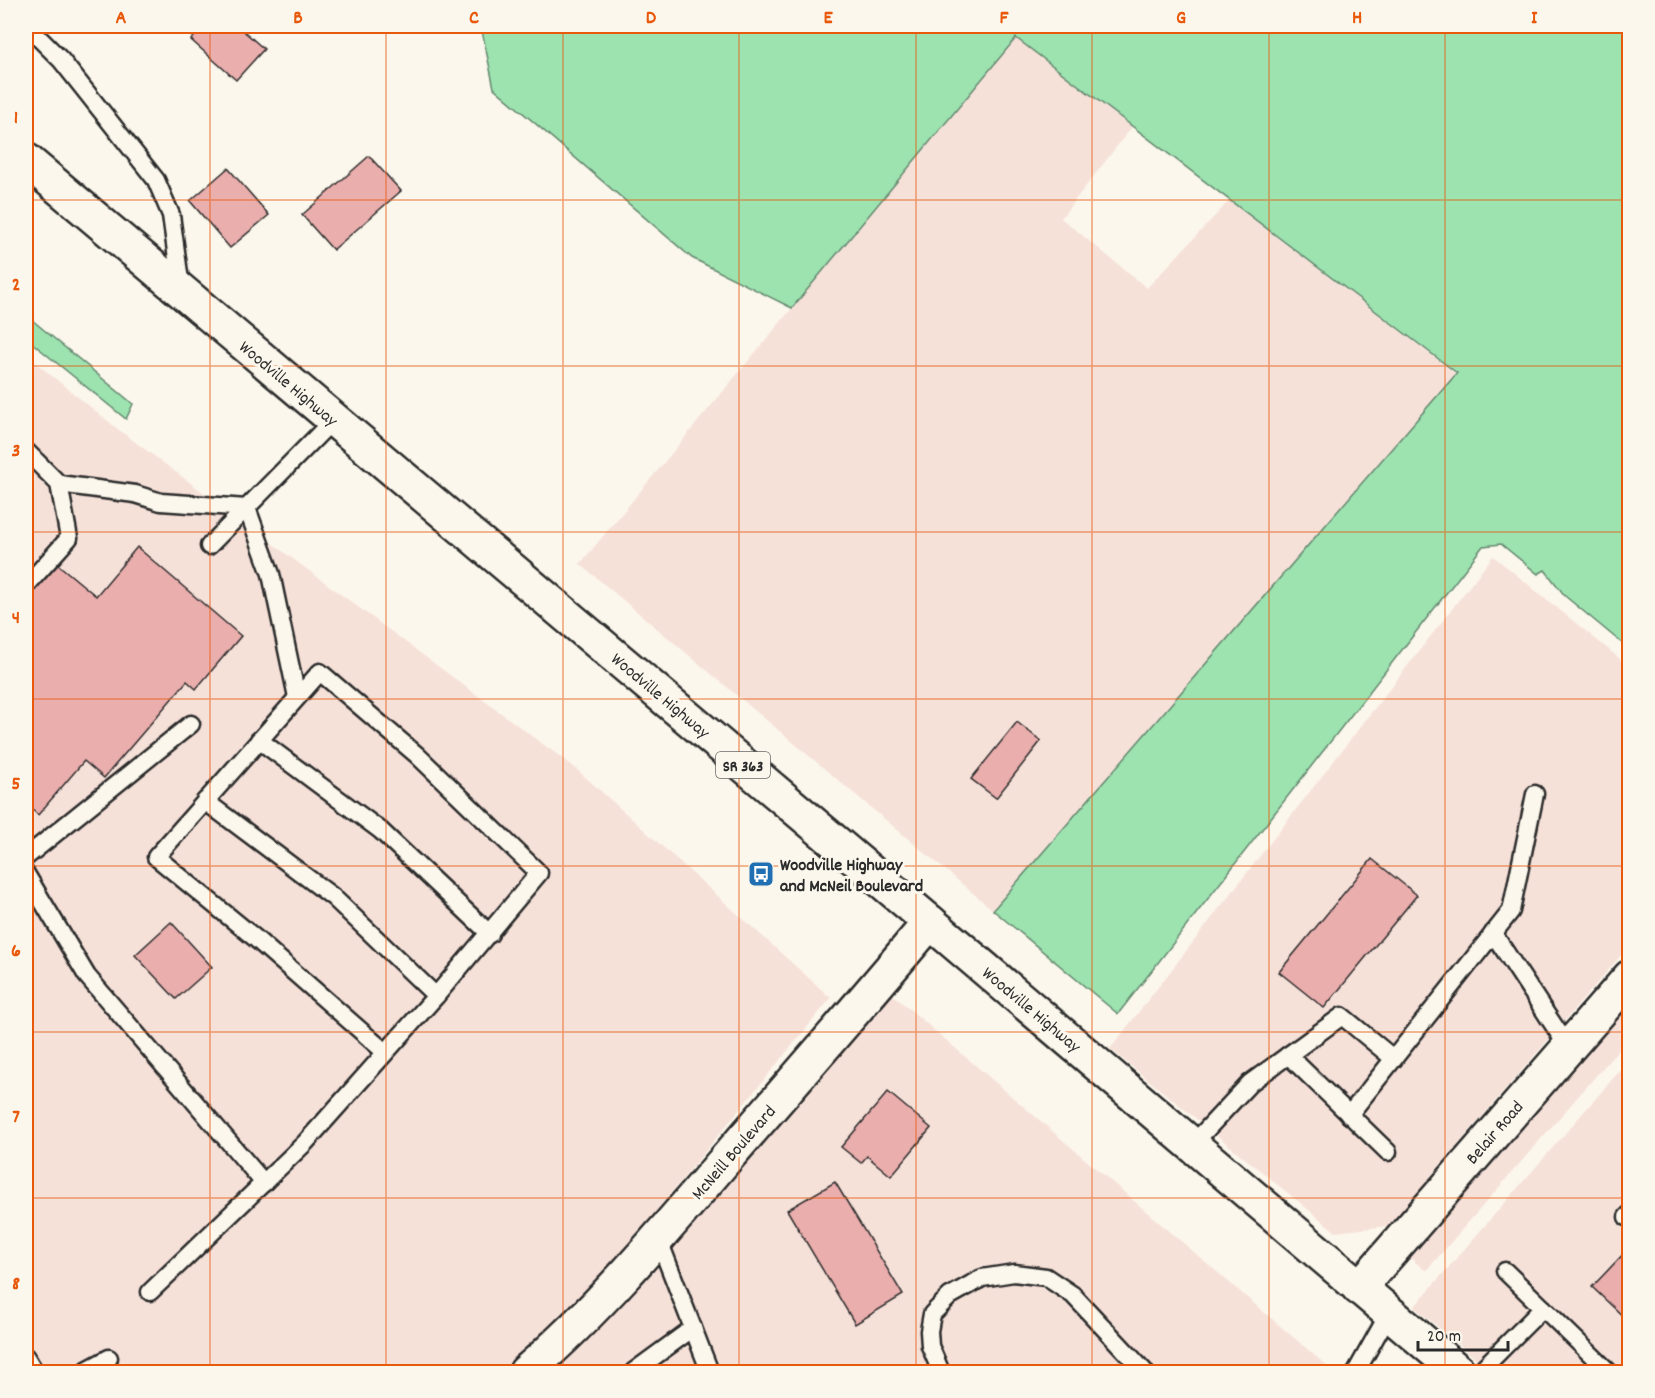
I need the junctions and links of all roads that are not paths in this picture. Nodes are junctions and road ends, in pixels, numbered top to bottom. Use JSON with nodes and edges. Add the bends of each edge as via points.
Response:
{"nodes":[{"id":1,"x":27,"y":26,"type":"edge"},
{"id":2,"x":26,"y":160,"type":"edge"},
{"id":3,"x":182,"y":291,"type":"junction"},
{"id":4,"x":333,"y":420,"type":"junction"},
{"id":5,"x":26,"y":452,"type":"edge"},
{"id":6,"x":59,"y":484,"type":"junction"},
{"id":7,"x":247,"y":508,"type":"junction"},
{"id":8,"x":208,"y":546,"type":"dead end"},
{"id":9,"x":26,"y":586,"type":"edge"},
{"id":10,"x":297,"y":697,"type":"junction"},
{"id":11,"x":190,"y":724,"type":"dead end"},
{"id":12,"x":259,"y":740,"type":"junction"},
{"id":13,"x":1535,"y":794,"type":"dead end"},
{"id":14,"x":206,"y":801,"type":"junction"},
{"id":15,"x":26,"y":857,"type":"edge"},
{"id":16,"x":26,"y":874,"type":"edge"},
{"id":17,"x":31,"y":897,"type":"edge"},
{"id":18,"x":930,"y":922,"type":"junction"},
{"id":19,"x":1493,"y":933,"type":"junction"},
{"id":20,"x":490,"y":934,"type":"junction"},
{"id":21,"x":1629,"y":977,"type":"edge"},
{"id":22,"x":436,"y":996,"type":"junction"},
{"id":23,"x":1568,"y":1047,"type":"junction"},
{"id":24,"x":385,"y":1052,"type":"junction"},
{"id":25,"x":1288,"y":1055,"type":"junction"},
{"id":26,"x":1394,"y":1059,"type":"junction"},
{"id":27,"x":1349,"y":1115,"type":"junction"},
{"id":28,"x":1192,"y":1145,"type":"junction"},
{"id":29,"x":1388,"y":1152,"type":"dead end"},
{"id":30,"x":264,"y":1183,"type":"junction"},
{"id":31,"x":658,"y":1238,"type":"junction"},
{"id":32,"x":1505,"y":1271,"type":"dead end"},
{"id":33,"x":1359,"y":1288,"type":"junction"},
{"id":34,"x":150,"y":1292,"type":"dead end"},
{"id":35,"x":1543,"y":1308,"type":"junction"},
{"id":36,"x":1389,"y":1314,"type":"junction"},
{"id":37,"x":693,"y":1328,"type":"junction"},
{"id":38,"x":26,"y":1358,"type":"edge"},
{"id":39,"x":109,"y":1358,"type":"dead end"},
{"id":40,"x":35,"y":1372,"type":"edge"},
{"id":41,"x":83,"y":1372,"type":"edge"},
{"id":42,"x":526,"y":1372,"type":"edge"},
{"id":43,"x":633,"y":1372,"type":"edge"},
{"id":44,"x":710,"y":1372,"type":"edge"},
{"id":45,"x":941,"y":1372,"type":"edge"},
{"id":46,"x":1145,"y":1372,"type":"edge"},
{"id":47,"x":1356,"y":1372,"type":"edge"},
{"id":48,"x":1459,"y":1372,"type":"edge"},
{"id":49,"x":1479,"y":1372,"type":"edge"},
{"id":50,"x":1609,"y":1372,"type":"edge"}],
"edges":[{"from":1,"to":3,"type":"lane","via":[[60,60],[156,180],[171,215]]},
{"from":2,"to":3,"type":"main road","name":"Woodville Highway","number":"SR 363"},
{"from":3,"to":4,"type":"main road","name":"Woodville Highway","number":"SR 363"},
{"from":4,"to":7,"type":"lane"},
{"from":4,"to":18,"type":"main road","name":"Woodville Highway","number":"SR 363"},
{"from":5,"to":6,"type":"lane"},
{"from":6,"to":7,"type":"lane","via":[[135,494],[161,502]]},
{"from":6,"to":9,"type":"lane","via":[[69,538]]},
{"from":7,"to":8,"type":"lane"},
{"from":7,"to":10,"type":"lane","via":[[271,574]]},
{"from":10,"to":12,"type":"lane"},
{"from":10,"to":20,"type":"lane","via":[[320,672],[417,755],[539,873]]},
{"from":11,"to":15,"type":"lane"},
{"from":12,"to":14,"type":"lane"},
{"from":12,"to":20,"type":"lane","via":[[380,830]]},
{"from":13,"to":19,"type":"lane","via":[[1511,911]]},
{"from":14,"to":22,"type":"lane","via":[[333,897]]},
{"from":14,"to":24,"type":"lane","via":[[156,857]]},
{"from":16,"to":17,"type":"lane"},
{"from":17,"to":30,"type":"lane","via":[[87,976]]},
{"from":18,"to":28,"type":"main road","name":"Woodville Highway","number":"SR 363"},
{"from":18,"to":31,"type":"main road","name":"McNeill Boulevard"},
{"from":19,"to":23,"type":"lane"},
{"from":19,"to":26,"type":"lane"},
{"from":20,"to":22,"type":"lane"},
{"from":21,"to":23,"type":"main road","name":"Belair Road"},
{"from":22,"to":24,"type":"lane"},
{"from":23,"to":33,"type":"main road","name":"Belair Road"},
{"from":24,"to":30,"type":"lane"},
{"from":25,"to":26,"type":"lane","via":[[1342,1016]]},
{"from":25,"to":27,"type":"lane"},
{"from":25,"to":28,"type":"lane","via":[[1250,1083]]},
{"from":26,"to":27,"type":"lane"},
{"from":27,"to":29,"type":"lane"},
{"from":28,"to":33,"type":"main road","name":"Woodville Highway","number":"SR 363"},
{"from":30,"to":34,"type":"lane"},
{"from":31,"to":37,"type":"lane"},
{"from":31,"to":42,"type":"main road","name":"McNeill Boulevard"},
{"from":32,"to":35,"type":"lane"},
{"from":33,"to":36,"type":"main road","name":"Woodville Highway","number":"SR 363"},
{"from":35,"to":49,"type":"lane"},
{"from":35,"to":50,"type":"lane"},
{"from":36,"to":47,"type":"lane"},
{"from":36,"to":48,"type":"main road","name":"Woodville Highway","number":"SR 363"},
{"from":37,"to":43,"type":"lane"},
{"from":37,"to":44,"type":"lane"},
{"from":38,"to":40,"type":"lane"},
{"from":39,"to":41,"type":"lane"},
{"from":45,"to":46,"type":"lane","via":[[930,1346],[932,1314],[950,1296],[982,1278],[1014,1273],[1046,1277],[1073,1295]]}]}
